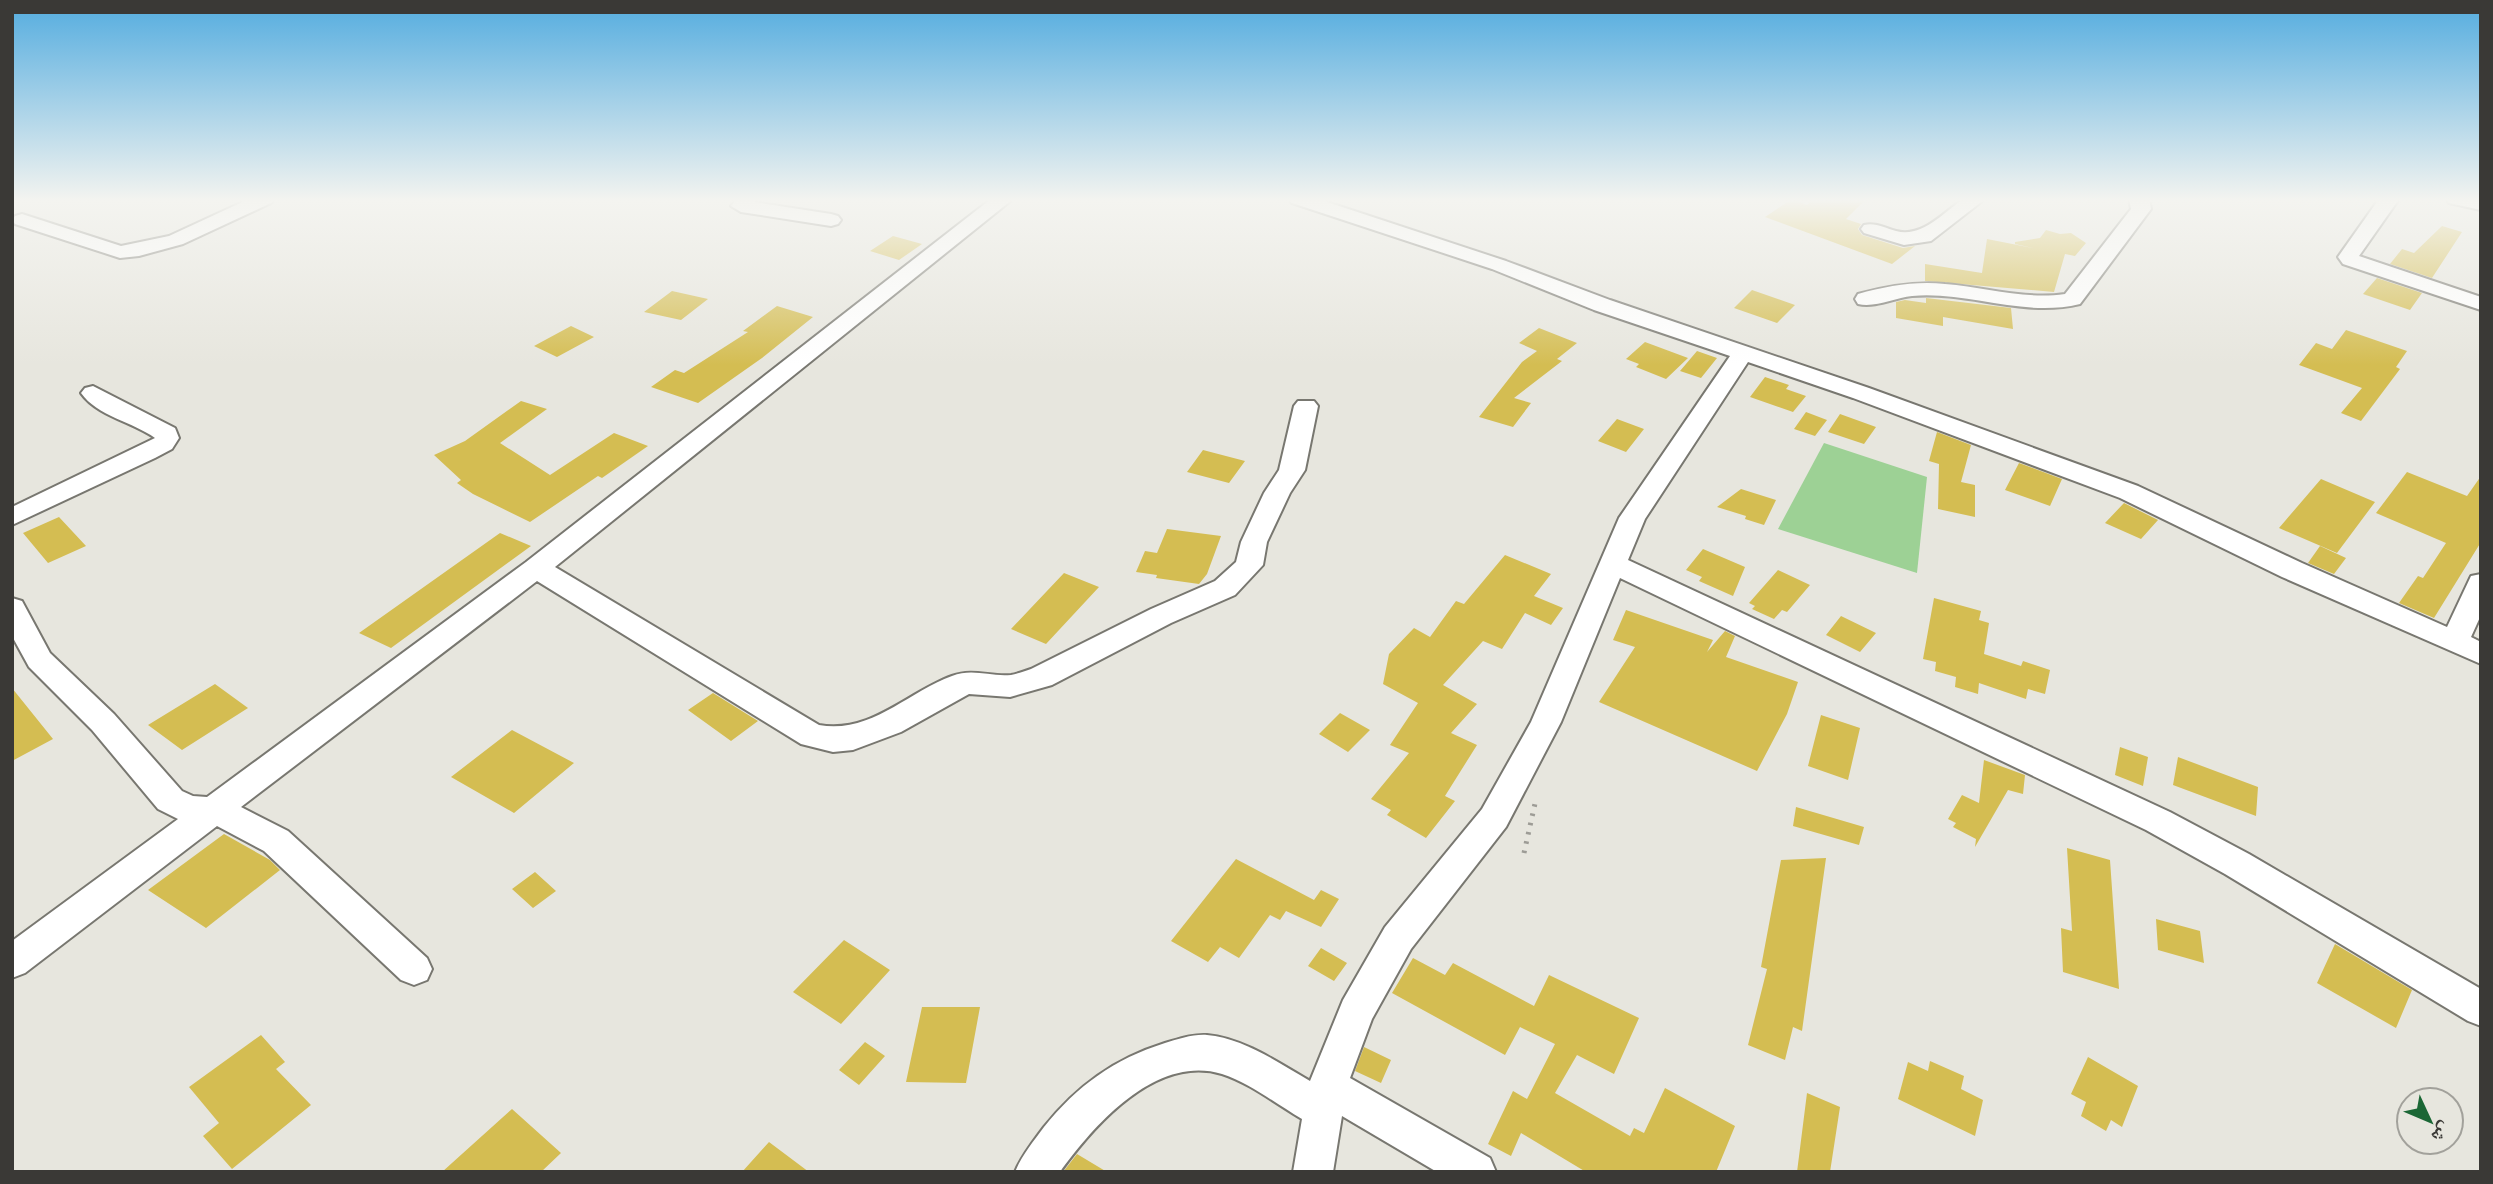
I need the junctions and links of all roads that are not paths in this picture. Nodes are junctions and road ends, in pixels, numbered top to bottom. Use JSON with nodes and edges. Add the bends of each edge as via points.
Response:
{"nodes":[{"id":1,"x":933,"y":254,"type":"edge"},
{"id":2,"x":1473,"y":254,"type":"edge"},
{"id":3,"x":2106,"y":254,"type":"edge"},
{"id":4,"x":2350,"y":254,"type":"edge"},
{"id":5,"x":1866,"y":299,"type":"dead end"},
{"id":6,"x":2481,"y":304,"type":"edge"},
{"id":7,"x":1743,"y":354,"type":"junction"},
{"id":8,"x":93,"y":393,"type":"dead end"},
{"id":9,"x":1306,"y":406,"type":"dead end"},
{"id":10,"x":12,"y":517,"type":"edge"},
{"id":11,"x":1614,"y":564,"type":"junction"},
{"id":12,"x":536,"y":568,"type":"junction"},
{"id":13,"x":2481,"y":583,"type":"edge"},
{"id":14,"x":12,"y":608,"type":"edge"},
{"id":15,"x":2454,"y":642,"type":"junction"},
{"id":16,"x":2481,"y":654,"type":"edge"},
{"id":17,"x":213,"y":811,"type":"junction"},
{"id":18,"x":12,"y":961,"type":"edge"},
{"id":19,"x":414,"y":969,"type":"dead end"},
{"id":20,"x":2481,"y":1009,"type":"edge"},
{"id":21,"x":1325,"y":1098,"type":"junction"},
{"id":22,"x":1035,"y":1172,"type":"edge"},
{"id":23,"x":1313,"y":1172,"type":"edge"},
{"id":24,"x":1476,"y":1172,"type":"edge"}],
"edges":[{"from":1,"to":12,"type":"street"},
{"from":2,"to":7,"type":"street"},
{"from":3,"to":5,"type":"street","via":[[2072,299],[2040,303],[1925,289]]},
{"from":4,"to":6,"type":"street","via":[[2350,260]]},
{"from":7,"to":11,"type":"street","via":[[1718,384],[1632,518]]},
{"from":7,"to":15,"type":"street","via":[[2129,492]]},
{"from":8,"to":10,"type":"street","via":[[166,433],[167,438],[146,453]]},
{"from":9,"to":12,"type":"street","via":[[1292,470],[1254,542],[1249,565],[1225,588],[1161,615],[1041,677],[1010,685],[962,684],[857,739],[827,741],[812,736]]},
{"from":11,"to":20,"type":"street","via":[[2158,821]]},
{"from":11,"to":21,"type":"street","via":[[1546,722],[1494,818],[1398,938],[1356,1012]]},
{"from":12,"to":17,"type":"street"},
{"from":13,"to":15,"type":"street"},
{"from":14,"to":17,"type":"street","via":[[39,660],[103,722],[170,800],[188,809]]},
{"from":15,"to":16,"type":"street"},
{"from":17,"to":18,"type":"street"},
{"from":17,"to":19,"type":"street","via":[[276,841]]},
{"from":21,"to":22,"type":"street","via":[[1213,1054],[1188,1054],[1123,1077],[1078,1115]]},
{"from":21,"to":23,"type":"street"},
{"from":21,"to":24,"type":"street"}]}
